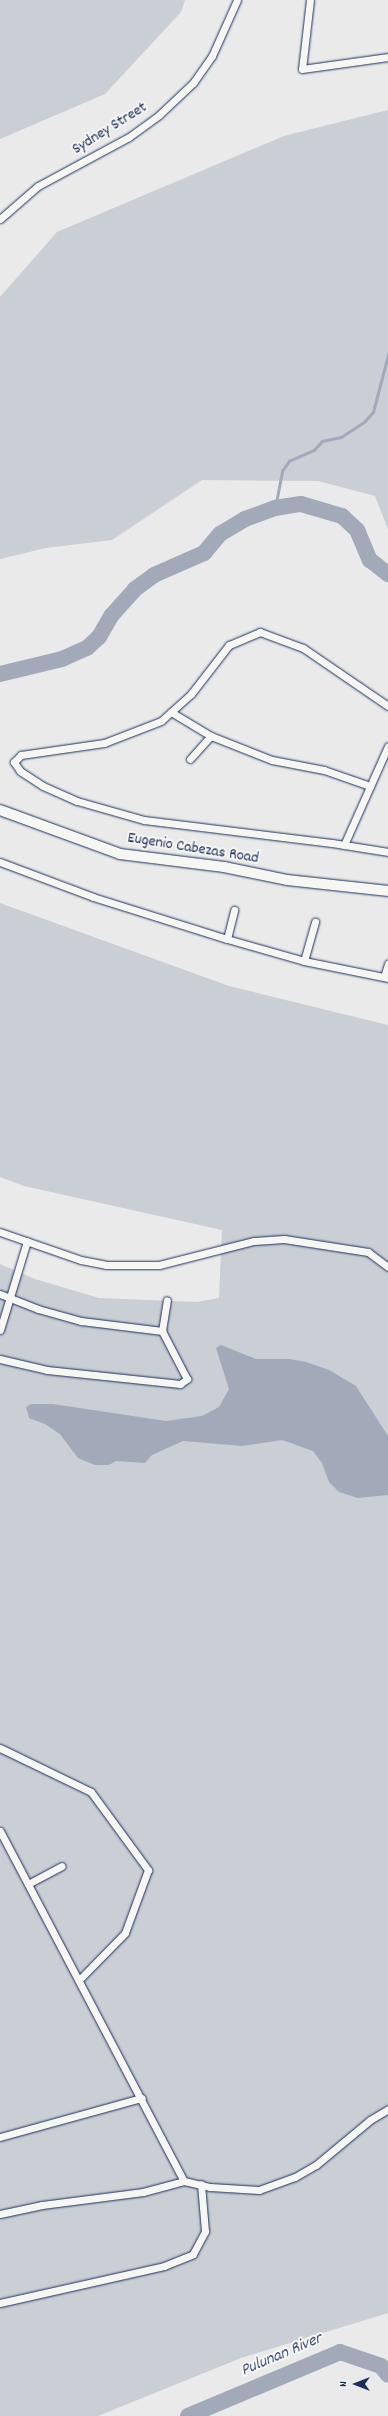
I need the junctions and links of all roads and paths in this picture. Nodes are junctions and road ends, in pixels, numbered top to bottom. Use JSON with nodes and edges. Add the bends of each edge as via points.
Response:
{"nodes":[{"id":1,"x":237,"y":0,"type":"edge"},
{"id":2,"x":310,"y":0,"type":"edge"},
{"id":3,"x":388,"y":57,"type":"edge"},
{"id":4,"x":0,"y":220,"type":"edge"},
{"id":5,"x":388,"y":706,"type":"edge"},
{"id":6,"x":171,"y":712,"type":"junction"},
{"id":7,"x":211,"y":736,"type":"junction"},
{"id":8,"x":388,"y":746,"type":"edge"},
{"id":9,"x":190,"y":759,"type":"dead end"},
{"id":10,"x":370,"y":786,"type":"junction"},
{"id":11,"x":0,"y":810,"type":"edge"},
{"id":12,"x":344,"y":844,"type":"junction"},
{"id":13,"x":388,"y":852,"type":"edge"},
{"id":14,"x":0,"y":862,"type":"edge"},
{"id":15,"x":388,"y":891,"type":"edge"},
{"id":16,"x":234,"y":910,"type":"dead end"},
{"id":17,"x":315,"y":922,"type":"dead end"},
{"id":18,"x":227,"y":939,"type":"junction"},
{"id":19,"x":304,"y":961,"type":"junction"},
{"id":20,"x":388,"y":964,"type":"edge"},
{"id":21,"x":386,"y":978,"type":"edge"},
{"id":22,"x":0,"y":1232,"type":"edge"},
{"id":23,"x":27,"y":1241,"type":"junction"},
{"id":24,"x":388,"y":1268,"type":"edge"},
{"id":25,"x":0,"y":1294,"type":"edge"},
{"id":26,"x":10,"y":1298,"type":"junction"},
{"id":27,"x":167,"y":1300,"type":"dead end"},
{"id":28,"x":0,"y":1330,"type":"edge"},
{"id":29,"x":162,"y":1331,"type":"junction"},
{"id":30,"x":0,"y":1359,"type":"edge"},
{"id":31,"x":0,"y":1748,"type":"edge"},
{"id":32,"x":0,"y":1831,"type":"edge"},
{"id":33,"x":62,"y":1866,"type":"dead end"},
{"id":34,"x":28,"y":1884,"type":"junction"},
{"id":35,"x":79,"y":1980,"type":"junction"},
{"id":36,"x":142,"y":2098,"type":"junction"},
{"id":37,"x":388,"y":2109,"type":"edge"},
{"id":38,"x":0,"y":2137,"type":"edge"},
{"id":39,"x":184,"y":2181,"type":"junction"},
{"id":40,"x":200,"y":2184,"type":"junction"},
{"id":41,"x":0,"y":2214,"type":"edge"},
{"id":42,"x":0,"y":2303,"type":"edge"}],
"edges":[{"from":1,"to":4,"type":"street","name":"Sydney Street","via":[[212,56],[193,84],[159,115],[128,137],[38,186]]},
{"from":2,"to":3,"type":"street","via":[[302,69]]},
{"from":5,"to":6,"type":"street","via":[[303,648],[260,632],[229,644],[191,694]]},
{"from":6,"to":7,"type":"street"},
{"from":6,"to":12,"type":"street","via":[[161,721],[104,743],[21,755],[15,759],[15,765],[43,786],[77,801],[144,820]]},
{"from":7,"to":9,"type":"street"},
{"from":7,"to":10,"type":"street","via":[[272,760],[324,770]]},
{"from":8,"to":10,"type":"street"},
{"from":10,"to":12,"type":"street"},
{"from":11,"to":15,"type":"street","name":"Eugenio Cabezas Road","via":[[120,854],[224,867],[287,880]]},
{"from":12,"to":13,"type":"street"},
{"from":14,"to":18,"type":"street","via":[[92,897]]},
{"from":16,"to":18,"type":"street"},
{"from":17,"to":19,"type":"street"},
{"from":18,"to":19,"type":"street"},
{"from":19,"to":21,"type":"street"},
{"from":20,"to":21,"type":"street"},
{"from":22,"to":23,"type":"street"},
{"from":23,"to":24,"type":"street","via":[[81,1260],[113,1265],[158,1265],[254,1241],[284,1239],[368,1252]]},
{"from":23,"to":26,"type":"street"},
{"from":25,"to":26,"type":"street"},
{"from":26,"to":28,"type":"street"},
{"from":26,"to":29,"type":"street","via":[[81,1321]]},
{"from":27,"to":29,"type":"street"},
{"from":29,"to":30,"type":"street","via":[[187,1379],[180,1384],[47,1370]]},
{"from":31,"to":35,"type":"street","via":[[91,1792],[148,1870],[125,1932]]},
{"from":32,"to":34,"type":"street"},
{"from":33,"to":34,"type":"street"},
{"from":34,"to":35,"type":"street"},
{"from":35,"to":36,"type":"street"},
{"from":36,"to":38,"type":"street"},
{"from":36,"to":39,"type":"street"},
{"from":37,"to":40,"type":"street","via":[[370,2120],[316,2165],[279,2184],[258,2190]]},
{"from":39,"to":40,"type":"street"},
{"from":39,"to":41,"type":"street","via":[[143,2192],[42,2205]]},
{"from":40,"to":42,"type":"street","via":[[205,2231],[194,2254],[164,2266]]}]}
